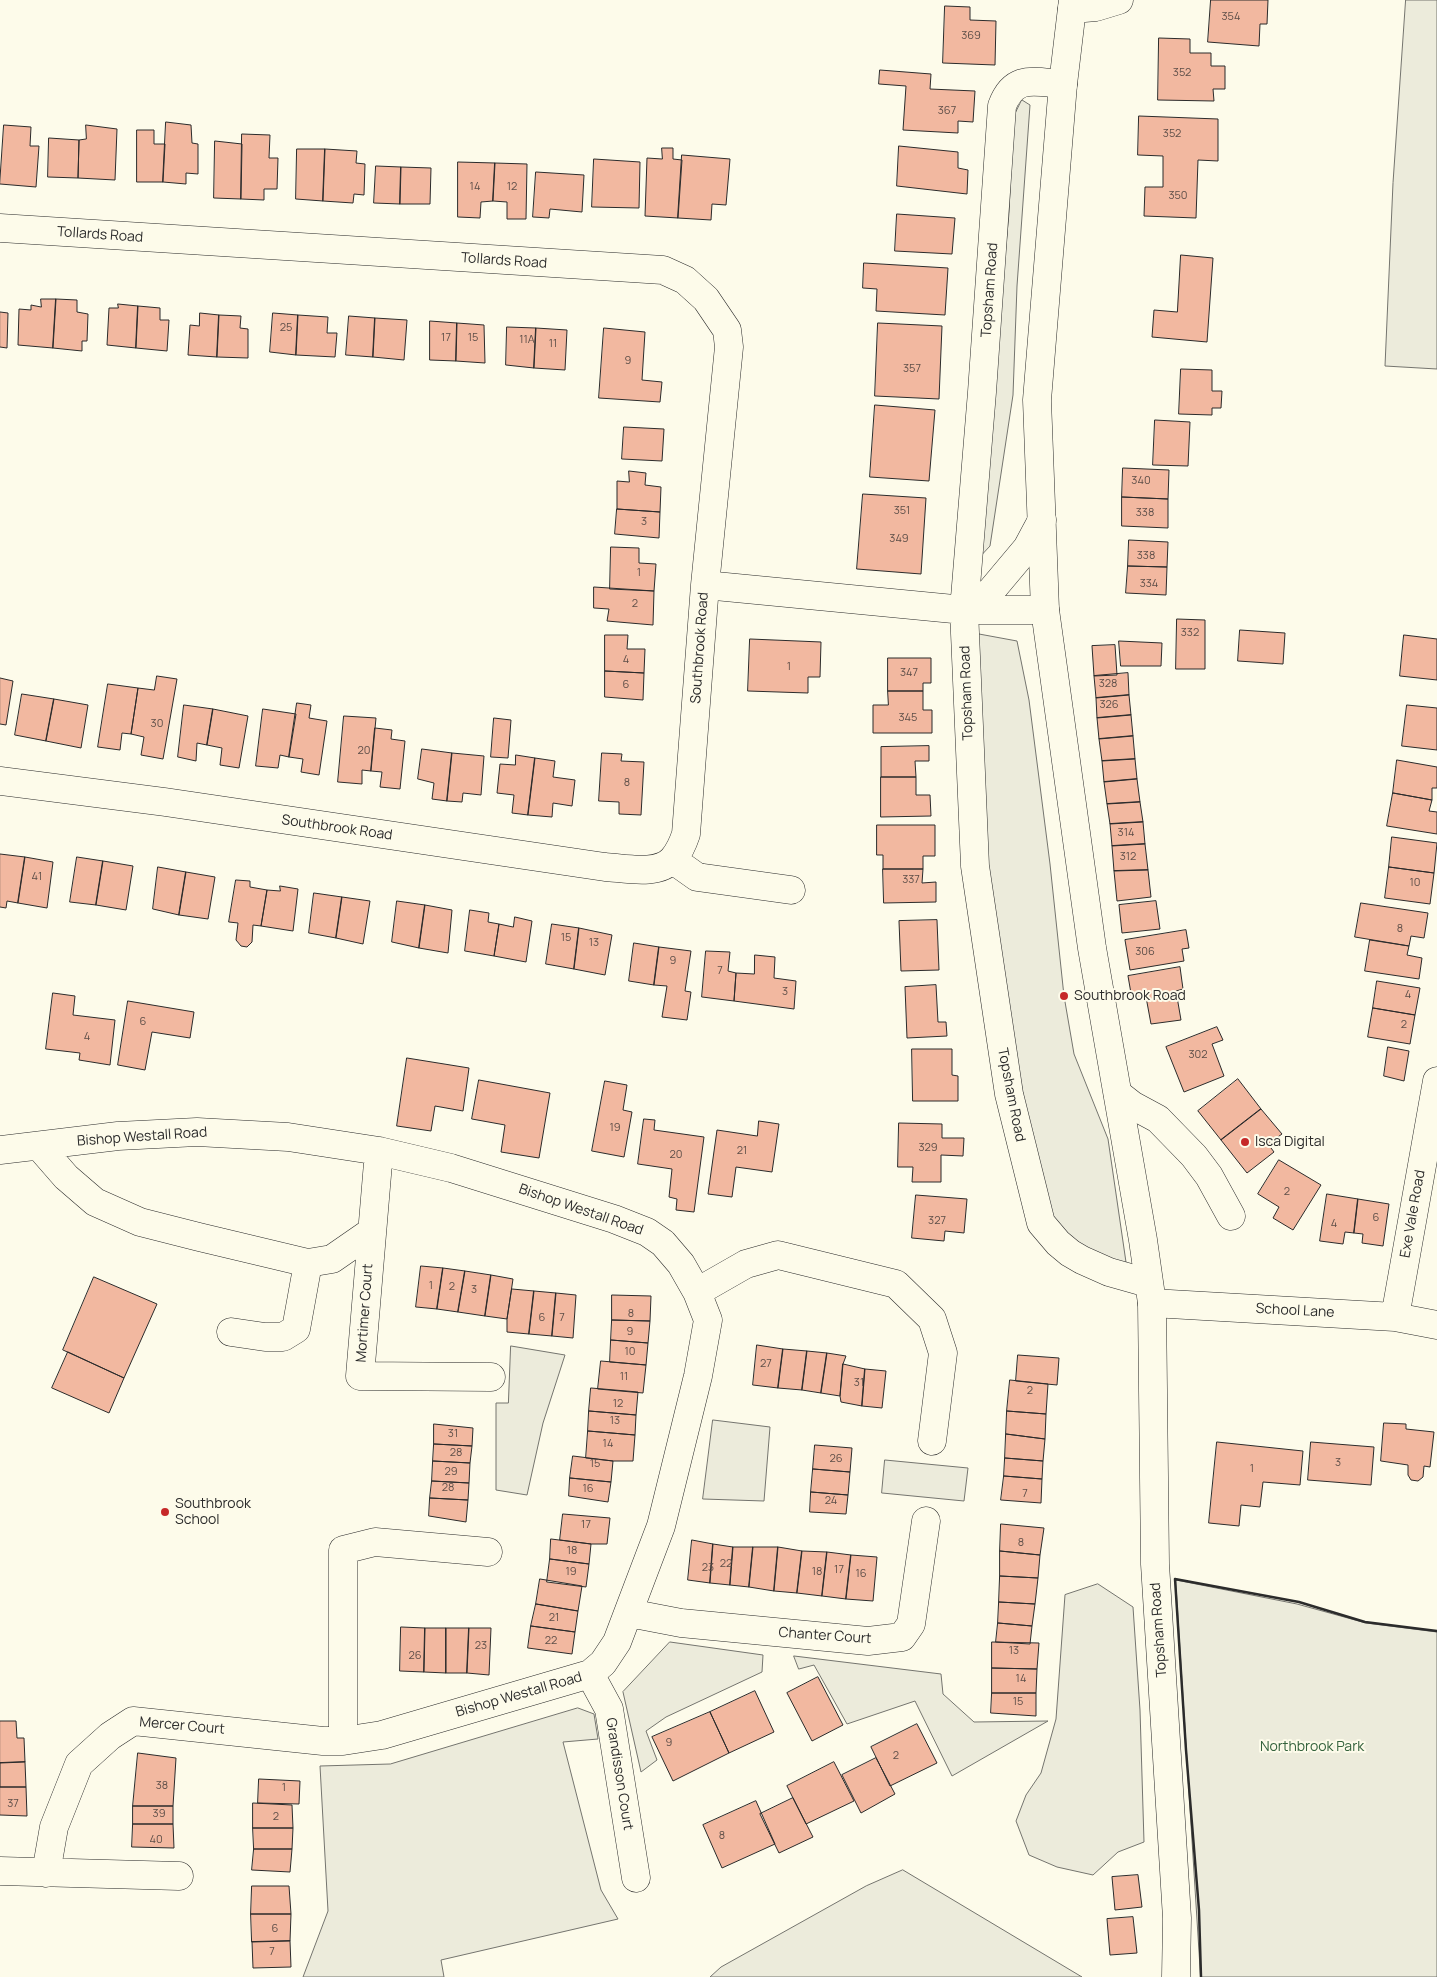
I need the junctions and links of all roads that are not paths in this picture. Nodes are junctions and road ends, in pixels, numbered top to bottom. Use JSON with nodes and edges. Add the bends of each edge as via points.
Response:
{"nodes":[{"id":1,"x":1119,"y":0,"type":"edge"},
{"id":2,"x":1072,"y":4,"type":"edge"},
{"id":3,"x":1063,"y":84,"type":"junction"},
{"id":4,"x":0,"y":228,"type":"edge"},
{"id":5,"x":1042,"y":520,"type":"junction"},
{"id":6,"x":704,"y":585,"type":"junction"},
{"id":7,"x":970,"y":610,"type":"junction"},
{"id":8,"x":1045,"y":610,"type":"junction"},
{"id":9,"x":0,"y":781,"type":"edge"},
{"id":10,"x":673,"y":860,"type":"junction"},
{"id":11,"x":791,"y":890,"type":"dead end"},
{"id":12,"x":1437,"y":1081,"type":"edge"},
{"id":13,"x":1118,"y":1094,"type":"junction"},
{"id":14,"x":39,"y":1146,"type":"junction"},
{"id":15,"x":0,"y":1150,"type":"edge"},
{"id":16,"x":379,"y":1151,"type":"junction"},
{"id":17,"x":1231,"y":1216,"type":"dead end"},
{"id":18,"x":371,"y":1232,"type":"junction"},
{"id":19,"x":308,"y":1263,"type":"junction"},
{"id":20,"x":697,"y":1292,"type":"junction"},
{"id":21,"x":1150,"y":1293,"type":"junction"},
{"id":22,"x":1395,"y":1317,"type":"junction"},
{"id":23,"x":1437,"y":1326,"type":"edge"},
{"id":24,"x":231,"y":1332,"type":"dead end"},
{"id":25,"x":491,"y":1376,"type":"dead end"},
{"id":26,"x":932,"y":1441,"type":"dead end"},
{"id":27,"x":926,"y":1521,"type":"dead end"},
{"id":28,"x":488,"y":1552,"type":"dead end"},
{"id":29,"x":629,"y":1613,"type":"junction"},
{"id":30,"x":590,"y":1674,"type":"junction"},
{"id":31,"x":333,"y":1741,"type":"junction"},
{"id":32,"x":0,"y":1871,"type":"edge"},
{"id":33,"x":46,"y":1873,"type":"junction"},
{"id":34,"x":179,"y":1876,"type":"dead end"},
{"id":35,"x":636,"y":1878,"type":"dead end"},
{"id":36,"x":1176,"y":1977,"type":"edge"}],
"edges":[{"from":1,"to":2,"type":"street","name":"Topsham Road","via":[[1096,7]]},
{"from":2,"to":3,"type":"street","name":"Topsham Road"},
{"from":3,"to":5,"type":"street","name":"Topsham Road","via":[[1037,400]]},
{"from":3,"to":7,"type":"street","name":"Topsham Road","via":[[1028,81],[1016,85],[1002,106]]},
{"from":4,"to":6,"type":"street","name":"Tollards Road","via":[[663,270],[685,280],[720,317],[727,330],[729,347]]},
{"from":5,"to":7,"type":"street","via":[[1027,548]]},
{"from":5,"to":8,"type":"street","name":"Topsham Road"},
{"from":6,"to":7,"type":"street","name":"Southbrook Road"},
{"from":6,"to":10,"type":"street","name":"Southbrook Road","via":[[686,834]]},
{"from":7,"to":8,"type":"street","name":"Southbrook Road"},
{"from":7,"to":21,"type":"street","name":"Topsham Road","via":[[975,866],[1009,1094],[1028,1174],[1041,1223],[1058,1243],[1082,1260]]},
{"from":8,"to":13,"type":"street","name":"Topsham Road","via":[[1092,948]]},
{"from":9,"to":10,"type":"street","name":"Southbrook Road","via":[[604,867],[647,869],[661,867]]},
{"from":10,"to":11,"type":"street","via":[[697,877]]},
{"from":12,"to":22,"type":"street","name":"Exe Vale Road"},
{"from":13,"to":17,"type":"street","via":[[1158,1120],[1194,1156]]},
{"from":13,"to":21,"type":"street","name":"Topsham Road"},
{"from":14,"to":15,"type":"street","name":"Bishop Westall Road"},
{"from":14,"to":16,"type":"street","name":"Bishop Westall Road","via":[[118,1136],[197,1132],[288,1137]]},
{"from":14,"to":19,"type":"street","via":[[66,1177],[95,1202],[131,1218]]},
{"from":16,"to":18,"type":"street","name":"Mortimer Court"},
{"from":16,"to":20,"type":"street","name":"Bishop Westall Road","via":[[451,1168],[600,1214],[647,1232],[663,1243],[681,1264]]},
{"from":18,"to":19,"type":"street","via":[[332,1259]]},
{"from":18,"to":25,"type":"street","name":"Mortimer Court","via":[[360,1376]]},
{"from":19,"to":24,"type":"street","via":[[296,1329],[283,1337]]},
{"from":20,"to":26,"type":"street","via":[[746,1264],[778,1255],[896,1284],[932,1319],[943,1352]]},
{"from":20,"to":29,"type":"street","name":"Bishop Westall Road","via":[[708,1320],[698,1376],[661,1526]]},
{"from":21,"to":22,"type":"street","name":"School Lane"},
{"from":21,"to":36,"type":"street","name":"Topsham Road","via":[[1155,1564],[1178,1918]]},
{"from":22,"to":23,"type":"street","name":"School Lane"},
{"from":27,"to":29,"type":"street","name":"Chanter Court","via":[[911,1624],[902,1637],[868,1641],[681,1623]]},
{"from":28,"to":31,"type":"street","via":[[375,1542],[343,1550]]},
{"from":29,"to":30,"type":"street","name":"Bishop Westall Road","via":[[617,1642]]},
{"from":30,"to":31,"type":"street","name":"Bishop Westall Road","via":[[382,1735]]},
{"from":30,"to":35,"type":"street","name":"Grandisson Court","via":[[609,1709]]},
{"from":31,"to":33,"type":"street","name":"Mercer Court","via":[[133,1721],[110,1736],[79,1764],[54,1827]]},
{"from":32,"to":33,"type":"street"},
{"from":33,"to":34,"type":"street"}]}
